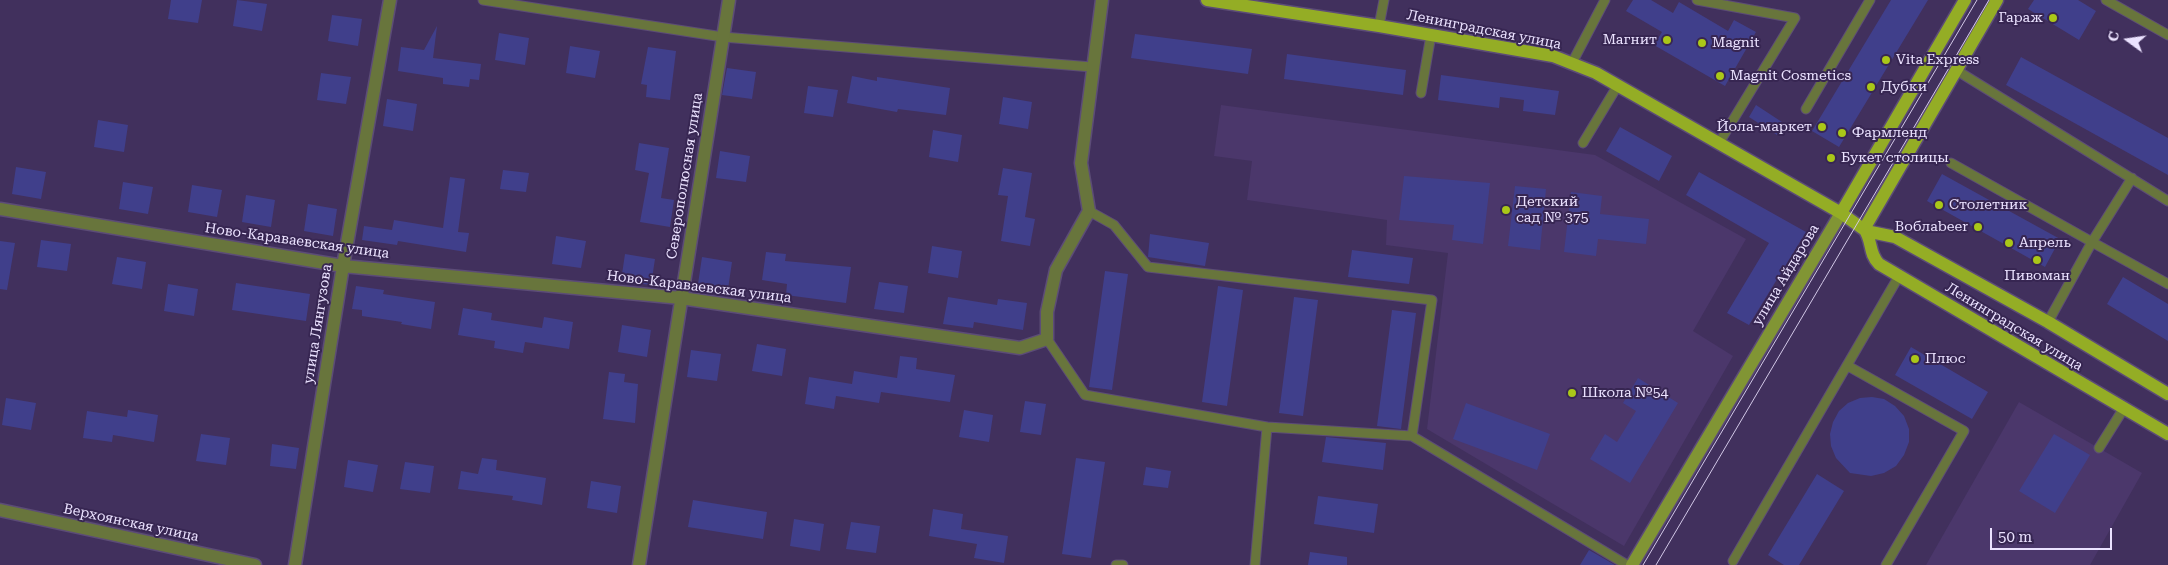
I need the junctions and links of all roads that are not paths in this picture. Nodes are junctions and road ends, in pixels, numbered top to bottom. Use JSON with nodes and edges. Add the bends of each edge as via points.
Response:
{"nodes":[{"id":1,"x":390,"y":0,"type":"edge"},
{"id":2,"x":483,"y":0,"type":"edge"},
{"id":3,"x":729,"y":0,"type":"edge"},
{"id":4,"x":1102,"y":0,"type":"edge"},
{"id":5,"x":1207,"y":0,"type":"edge"},
{"id":6,"x":1384,"y":0,"type":"edge"},
{"id":7,"x":1604,"y":0,"type":"edge"},
{"id":8,"x":1697,"y":0,"type":"edge"},
{"id":9,"x":1870,"y":0,"type":"edge"},
{"id":10,"x":1966,"y":0,"type":"edge"},
{"id":11,"x":1997,"y":0,"type":"edge"},
{"id":12,"x":2106,"y":0,"type":"edge"},
{"id":13,"x":1379,"y":26,"type":"junction"},
{"id":14,"x":1431,"y":35,"type":"junction"},
{"id":15,"x":2168,"y":35,"type":"edge"},
{"id":16,"x":723,"y":37,"type":"junction"},
{"id":17,"x":1572,"y":63,"type":"junction"},
{"id":18,"x":1092,"y":68,"type":"junction"},
{"id":19,"x":1956,"y":70,"type":"junction"},
{"id":20,"x":1618,"y":85,"type":"junction"},
{"id":21,"x":1421,"y":93,"type":"dead end"},
{"id":22,"x":1806,"y":109,"type":"dead end"},
{"id":23,"x":1582,"y":143,"type":"dead end"},
{"id":24,"x":1719,"y":144,"type":"junction"},
{"id":25,"x":1951,"y":162,"type":"dead end"},
{"id":26,"x":2132,"y":178,"type":"junction"},
{"id":27,"x":2168,"y":201,"type":"edge"},
{"id":28,"x":0,"y":209,"type":"edge"},
{"id":29,"x":1089,"y":211,"type":"junction"},
{"id":30,"x":1841,"y":213,"type":"junction"},
{"id":31,"x":1864,"y":229,"type":"junction"},
{"id":32,"x":2092,"y":242,"type":"junction"},
{"id":33,"x":343,"y":266,"type":"junction"},
{"id":34,"x":1899,"y":276,"type":"junction"},
{"id":35,"x":2168,"y":284,"type":"edge"},
{"id":36,"x":681,"y":298,"type":"junction"},
{"id":37,"x":2048,"y":322,"type":"junction"},
{"id":38,"x":1047,"y":339,"type":"junction"},
{"id":39,"x":1848,"y":366,"type":"junction"},
{"id":40,"x":2168,"y":394,"type":"edge"},
{"id":41,"x":2124,"y":408,"type":"junction"},
{"id":42,"x":1267,"y":427,"type":"junction"},
{"id":43,"x":2168,"y":434,"type":"edge"},
{"id":44,"x":1412,"y":436,"type":"junction"},
{"id":45,"x":2099,"y":448,"type":"dead end"},
{"id":46,"x":0,"y":510,"type":"edge"},
{"id":47,"x":1733,"y":561,"type":"dead end"},
{"id":48,"x":255,"y":565,"type":"edge"},
{"id":49,"x":295,"y":565,"type":"edge"},
{"id":50,"x":639,"y":565,"type":"edge"},
{"id":51,"x":1116,"y":565,"type":"edge"},
{"id":52,"x":1123,"y":565,"type":"edge"},
{"id":53,"x":1255,"y":565,"type":"edge"},
{"id":54,"x":1627,"y":565,"type":"edge"},
{"id":55,"x":1632,"y":565,"type":"edge"},
{"id":56,"x":1886,"y":565,"type":"edge"}],
"edges":[{"from":1,"to":33,"type":"street","name":"улица Лянгузова"},
{"from":2,"to":16,"type":"lane"},
{"from":3,"to":16,"type":"street","name":"Северополюсная улица"},
{"from":4,"to":18,"type":"street"},
{"from":5,"to":13,"type":"main road","name":"Ленинградская улица"},
{"from":6,"to":13,"type":"lane"},
{"from":7,"to":17,"type":"lane"},
{"from":8,"to":24,"type":"lane","via":[[1795,18]]},
{"from":9,"to":22,"type":"lane"},
{"from":10,"to":30,"type":"main road","name":"улица Айдарова"},
{"from":11,"to":19,"type":"main road"},
{"from":12,"to":15,"type":"lane"},
{"from":13,"to":14,"type":"main road","name":"Ленинградская улица"},
{"from":14,"to":17,"type":"main road","name":"Ленинградская улица","via":[[1553,56]]},
{"from":14,"to":21,"type":"lane"},
{"from":16,"to":18,"type":"lane"},
{"from":16,"to":36,"type":"street","name":"Северополюсная улица"},
{"from":17,"to":20,"type":"main road","name":"Ленинградская улица"},
{"from":18,"to":29,"type":"street","via":[[1081,164]]},
{"from":19,"to":26,"type":"lane"},
{"from":19,"to":31,"type":"main road"},
{"from":20,"to":23,"type":"lane"},
{"from":20,"to":24,"type":"main road","name":"Ленинградская улица"},
{"from":24,"to":30,"type":"main road","name":"Ленинградская улица"},
{"from":25,"to":32,"type":"lane"},
{"from":26,"to":27,"type":"lane"},
{"from":26,"to":32,"type":"lane"},
{"from":28,"to":33,"type":"street","name":"Ново-Караваевская улица"},
{"from":29,"to":38,"type":"street","via":[[1056,270],[1047,312]]},
{"from":29,"to":44,"type":"lane","via":[[1114,225],[1148,267],[1432,300]]},
{"from":30,"to":31,"type":"main road","name":"Ленинградская улица"},
{"from":30,"to":55,"type":"street","name":"улица Айдарова"},
{"from":31,"to":34,"type":"main road","name":"Ленинградская улица","via":[[1875,260]]},
{"from":31,"to":37,"type":"main road","name":"Ленинградская улица","via":[[1895,237]]},
{"from":32,"to":35,"type":"lane"},
{"from":32,"to":37,"type":"lane"},
{"from":33,"to":36,"type":"street","name":"Ново-Караваевская улица"},
{"from":33,"to":49,"type":"street","name":"улица Лянгузова"},
{"from":34,"to":39,"type":"lane"},
{"from":34,"to":41,"type":"main road","name":"Ленинградская улица"},
{"from":36,"to":38,"type":"street","name":"Ново-Караваевская улица","via":[[1020,348]]},
{"from":36,"to":50,"type":"street","name":"Северополюсная улица"},
{"from":37,"to":40,"type":"main road","name":"Ленинградская улица"},
{"from":38,"to":42,"type":"lane","via":[[1085,395]]},
{"from":39,"to":47,"type":"lane"},
{"from":39,"to":56,"type":"lane","via":[[1964,431]]},
{"from":41,"to":43,"type":"main road","name":"Ленинградская улица"},
{"from":41,"to":45,"type":"lane"},
{"from":42,"to":44,"type":"lane"},
{"from":42,"to":53,"type":"lane"},
{"from":44,"to":54,"type":"lane"},
{"from":46,"to":48,"type":"street","name":"Верхоянская улица"},
{"from":51,"to":52,"type":"lane"}]}
